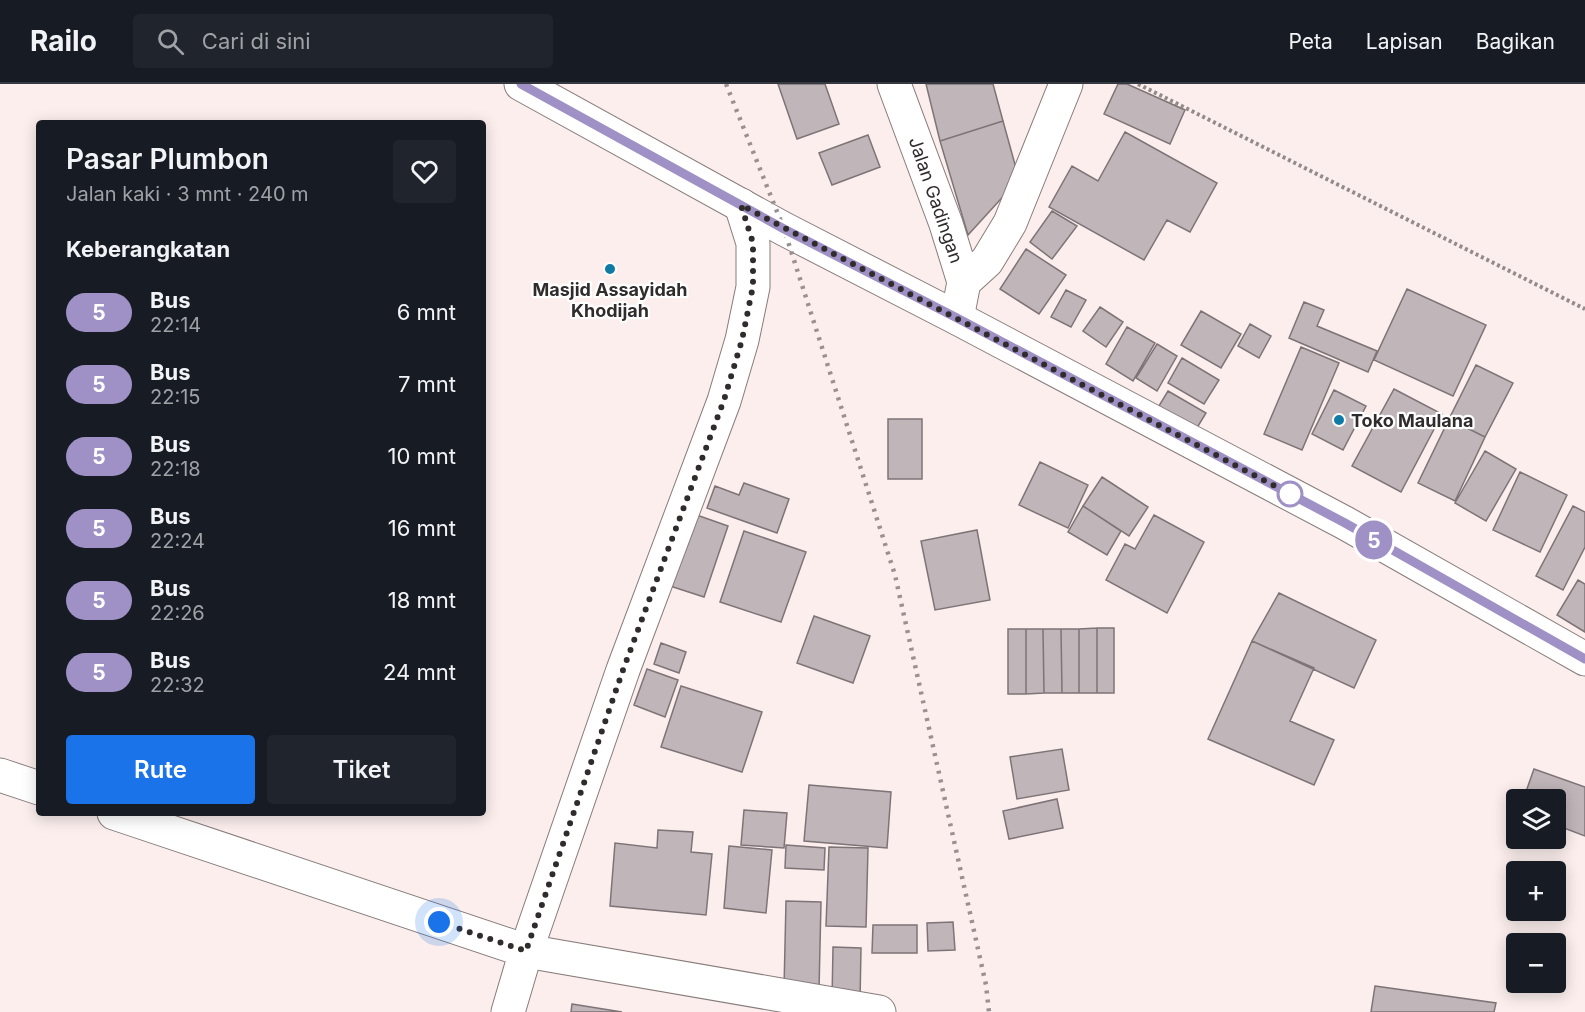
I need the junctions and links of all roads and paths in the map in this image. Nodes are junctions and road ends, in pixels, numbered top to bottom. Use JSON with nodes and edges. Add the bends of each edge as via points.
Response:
{"nodes":[{"id":1,"x":521,"y":84,"type":"edge"},
{"id":2,"x":894,"y":84,"type":"edge"},
{"id":3,"x":1066,"y":84,"type":"edge"},
{"id":4,"x":1138,"y":84,"type":"edge"},
{"id":5,"x":741,"y":205,"type":"junction"},
{"id":6,"x":964,"y":282,"type":"junction"},
{"id":7,"x":1585,"y":309,"type":"edge"},
{"id":8,"x":957,"y":318,"type":"junction"},
{"id":9,"x":1585,"y":658,"type":"edge"},
{"id":10,"x":0,"y":775,"type":"edge"},
{"id":11,"x":36,"y":787,"type":"edge"},
{"id":12,"x":123,"y":816,"type":"edge"},
{"id":13,"x":526,"y":951,"type":"junction"},
{"id":14,"x":508,"y":1012,"type":"edge"},
{"id":15,"x":879,"y":1012,"type":"edge"}],
"edges":[{"from":1,"to":5,"type":"street"},
{"from":2,"to":6,"type":"street","name":"Jalan Gadingan"},
{"from":3,"to":6,"type":"street","via":[[1010,223],[987,261]]},
{"from":4,"to":7,"type":"path"},
{"from":5,"to":8,"type":"street"},
{"from":5,"to":13,"type":"street","via":[[753,243],[753,286],[742,340],[724,400],[623,670]]},
{"from":6,"to":8,"type":"street","name":"Jalan Gadingan"},
{"from":8,"to":9,"type":"street","via":[[1345,523]]},
{"from":10,"to":11,"type":"street"},
{"from":12,"to":13,"type":"street"},
{"from":13,"to":14,"type":"street"},
{"from":13,"to":15,"type":"street"}]}
